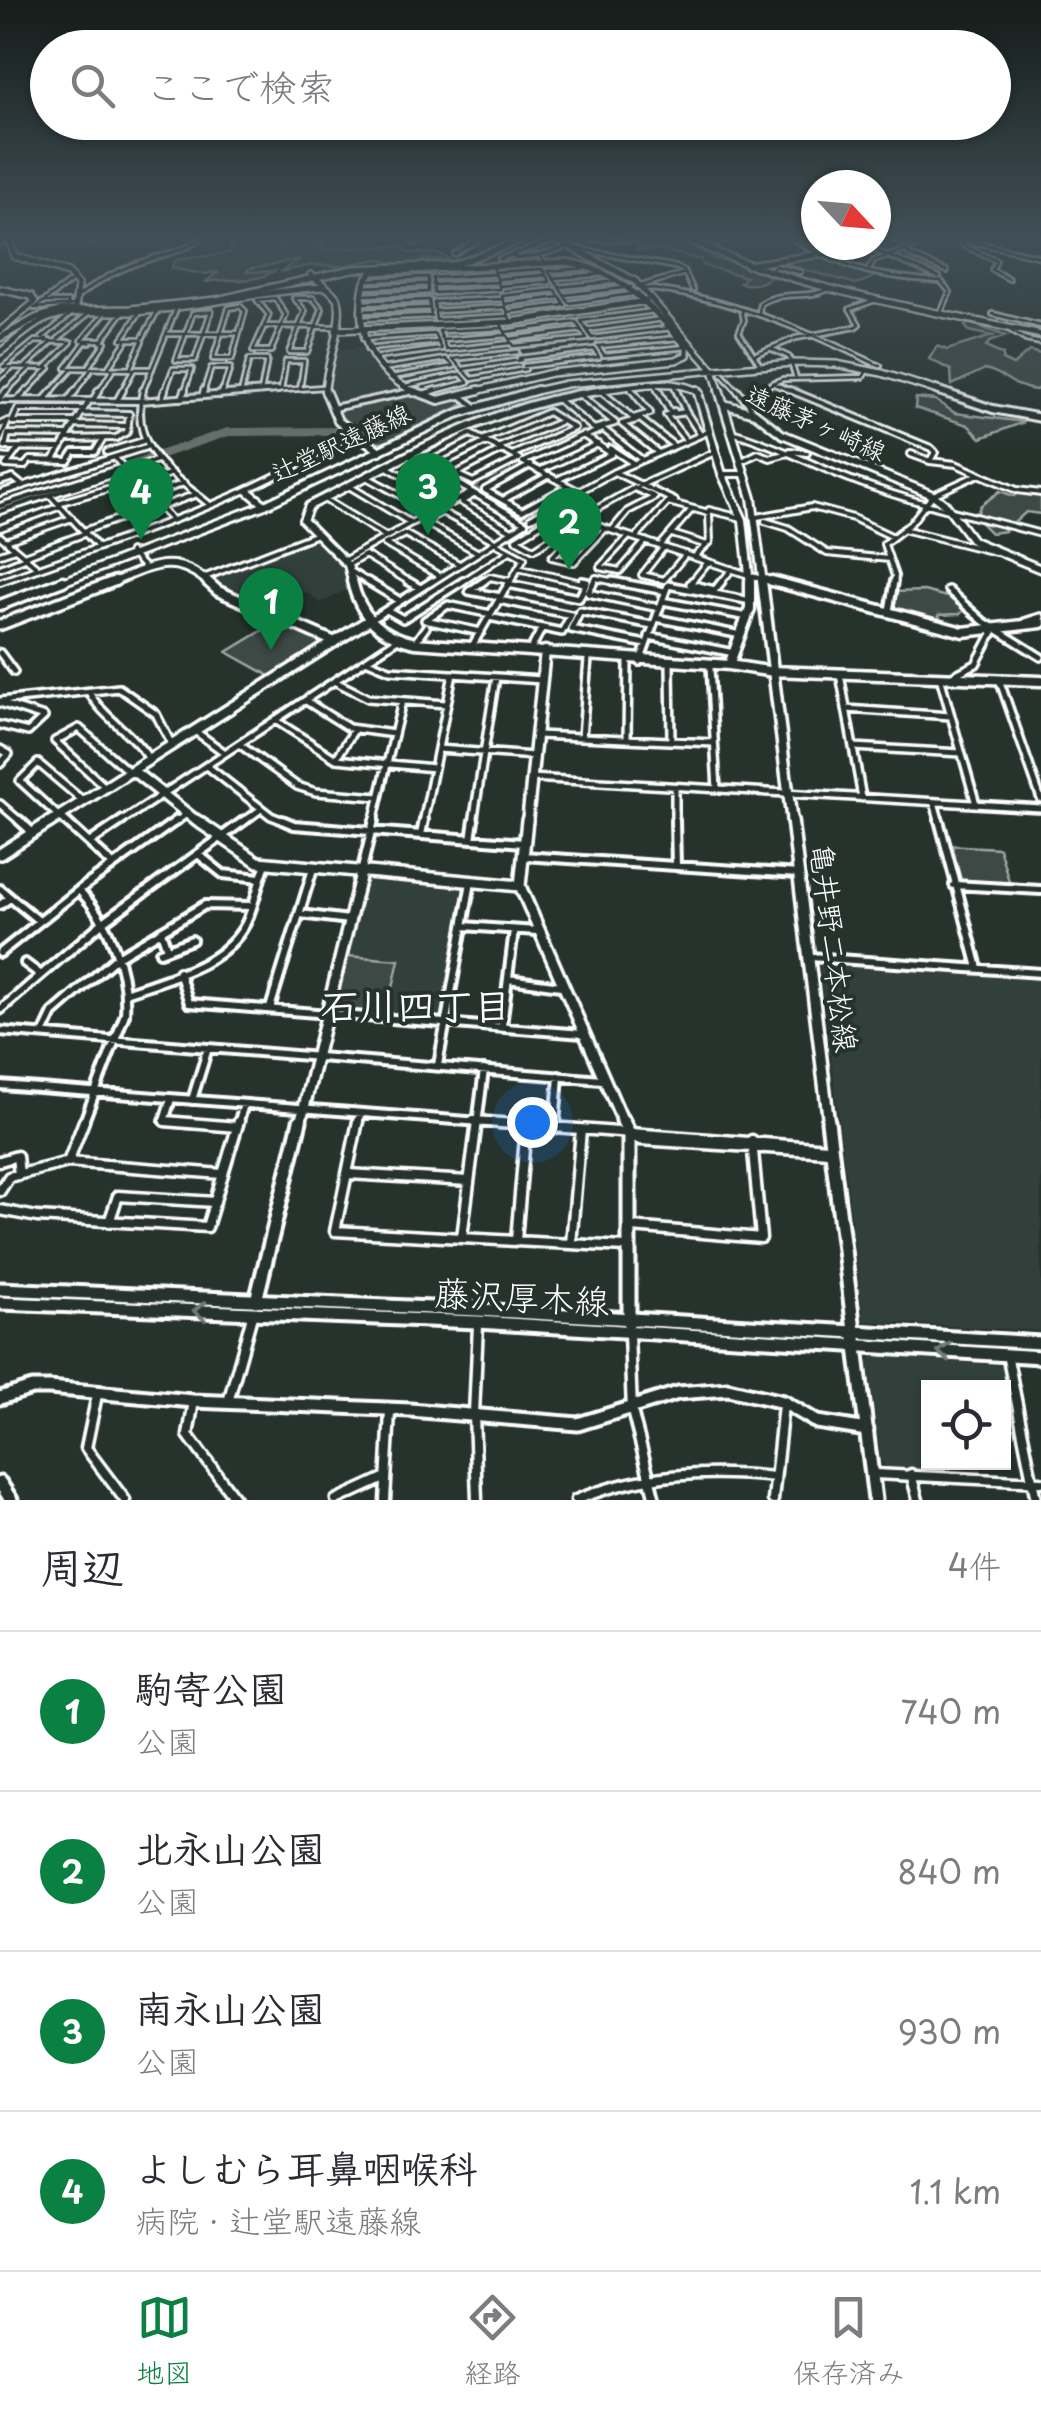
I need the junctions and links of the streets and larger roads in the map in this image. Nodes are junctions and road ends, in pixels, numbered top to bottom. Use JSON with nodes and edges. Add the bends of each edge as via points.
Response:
{"nodes":[{"id":1,"x":30,"y":310,"type":"edge"},
{"id":2,"x":61,"y":310,"type":"edge"},
{"id":3,"x":65,"y":310,"type":"edge"},
{"id":4,"x":69,"y":310,"type":"edge"},
{"id":5,"x":82,"y":310,"type":"edge"},
{"id":6,"x":158,"y":310,"type":"joint"},
{"id":7,"x":176,"y":310,"type":"edge"},
{"id":8,"x":228,"y":310,"type":"edge"},
{"id":9,"x":243,"y":310,"type":"edge"},
{"id":10,"x":266,"y":310,"type":"edge"},
{"id":11,"x":284,"y":310,"type":"edge"},
{"id":12,"x":303,"y":310,"type":"edge"},
{"id":13,"x":322,"y":310,"type":"edge"},
{"id":14,"x":341,"y":310,"type":"edge"},
{"id":15,"x":398,"y":310,"type":"edge"},
{"id":16,"x":433,"y":310,"type":"edge"},
{"id":17,"x":433,"y":310,"type":"edge"},
{"id":18,"x":507,"y":310,"type":"joint"},
{"id":19,"x":660,"y":310,"type":"edge"},
{"id":20,"x":742,"y":310,"type":"joint"},
{"id":21,"x":759,"y":310,"type":"edge"},
{"id":22,"x":851,"y":310,"type":"edge"},
{"id":23,"x":932,"y":310,"type":"edge"},
{"id":24,"x":362,"y":311,"type":"joint"},
{"id":25,"x":654,"y":311,"type":"joint"},
{"id":26,"x":140,"y":312,"type":"junction"},
{"id":27,"x":941,"y":312,"type":"joint"},
{"id":28,"x":89,"y":313,"type":"junction"},
{"id":29,"x":122,"y":313,"type":"junction"},
{"id":30,"x":104,"y":314,"type":"junction"},
{"id":31,"x":759,"y":314,"type":"junction"},
{"id":32,"x":993,"y":314,"type":"dead end"},
{"id":33,"x":22,"y":316,"type":"junction"},
{"id":34,"x":36,"y":318,"type":"junction"},
{"id":35,"x":662,"y":319,"type":"junction"},
{"id":36,"x":362,"y":320,"type":"junction"},
{"id":37,"x":264,"y":326,"type":"junction"},
{"id":38,"x":282,"y":326,"type":"junction"},
{"id":39,"x":299,"y":326,"type":"junction"},
{"id":40,"x":1005,"y":326,"type":"junction"},
{"id":41,"x":1041,"y":326,"type":"edge"},
{"id":42,"x":0,"y":327,"type":"edge"},
{"id":43,"x":316,"y":327,"type":"junction"},
{"id":44,"x":337,"y":328,"type":"junction"},
{"id":45,"x":362,"y":328,"type":"junction"},
{"id":46,"x":670,"y":328,"type":"junction"},
{"id":47,"x":584,"y":330,"type":"junction"},
{"id":48,"x":221,"y":333,"type":"junction"},
{"id":49,"x":239,"y":333,"type":"junction"},
{"id":50,"x":166,"y":334,"type":"junction"},
{"id":51,"x":186,"y":334,"type":"junction"},
{"id":52,"x":204,"y":334,"type":"junction"},
{"id":53,"x":814,"y":334,"type":"junction"},
{"id":54,"x":1041,"y":335,"type":"edge"},
{"id":55,"x":678,"y":338,"type":"junction"},
{"id":56,"x":363,"y":339,"type":"junction"},
{"id":57,"x":0,"y":340,"type":"edge"},
{"id":58,"x":54,"y":341,"type":"junction"},
{"id":59,"x":441,"y":341,"type":"junction"},
{"id":60,"x":1041,"y":343,"type":"edge"},
{"id":61,"x":11,"y":344,"type":"junction"},
{"id":62,"x":513,"y":346,"type":"junction"},
{"id":63,"x":687,"y":348,"type":"junction"},
{"id":64,"x":367,"y":349,"type":"junction"},
{"id":65,"x":772,"y":349,"type":"junction"},
{"id":66,"x":0,"y":352,"type":"edge"},
{"id":67,"x":754,"y":355,"type":"junction"},
{"id":68,"x":373,"y":358,"type":"junction"},
{"id":69,"x":658,"y":361,"type":"junction"},
{"id":70,"x":792,"y":362,"type":"junction"},
{"id":71,"x":759,"y":363,"type":"junction"},
{"id":72,"x":2,"y":366,"type":"edge"},
{"id":73,"x":12,"y":367,"type":"junction"},
{"id":74,"x":24,"y":367,"type":"junction"},
{"id":75,"x":31,"y":367,"type":"junction"},
{"id":76,"x":44,"y":368,"type":"junction"},
{"id":77,"x":72,"y":368,"type":"junction"},
{"id":78,"x":90,"y":368,"type":"junction"},
{"id":79,"x":110,"y":368,"type":"junction"},
{"id":80,"x":382,"y":368,"type":"junction"},
{"id":81,"x":712,"y":368,"type":"junction"},
{"id":82,"x":132,"y":369,"type":"junction"},
{"id":83,"x":152,"y":369,"type":"junction"},
{"id":84,"x":462,"y":369,"type":"junction"},
{"id":85,"x":872,"y":369,"type":"junction"},
{"id":86,"x":664,"y":373,"type":"junction"},
{"id":87,"x":722,"y":374,"type":"dead end"},
{"id":88,"x":0,"y":377,"type":"edge"},
{"id":89,"x":392,"y":377,"type":"junction"},
{"id":90,"x":529,"y":377,"type":"junction"},
{"id":91,"x":614,"y":377,"type":"junction"},
{"id":92,"x":796,"y":378,"type":"junction"},
{"id":93,"x":673,"y":384,"type":"junction"},
{"id":94,"x":772,"y":384,"type":"junction"},
{"id":95,"x":405,"y":386,"type":"junction"},
{"id":96,"x":655,"y":386,"type":"junction"},
{"id":97,"x":324,"y":387,"type":"junction"},
{"id":98,"x":618,"y":388,"type":"junction"},
{"id":99,"x":630,"y":388,"type":"junction"},
{"id":100,"x":300,"y":389,"type":"junction"},
{"id":101,"x":281,"y":390,"type":"junction"},
{"id":102,"x":600,"y":391,"type":"junction"},
{"id":103,"x":261,"y":392,"type":"junction"},
{"id":104,"x":417,"y":393,"type":"junction"},
{"id":105,"x":241,"y":394,"type":"junction"},
{"id":106,"x":578,"y":394,"type":"junction"},
{"id":107,"x":221,"y":395,"type":"junction"},
{"id":108,"x":202,"y":396,"type":"junction"},
{"id":109,"x":460,"y":396,"type":"junction"},
{"id":110,"x":182,"y":398,"type":"junction"},
{"id":111,"x":555,"y":398,"type":"junction"},
{"id":112,"x":1,"y":400,"type":"edge"},
{"id":113,"x":18,"y":400,"type":"junction"},
{"id":114,"x":44,"y":400,"type":"junction"},
{"id":115,"x":68,"y":400,"type":"junction"},
{"id":116,"x":162,"y":400,"type":"junction"},
{"id":117,"x":91,"y":401,"type":"junction"},
{"id":118,"x":116,"y":401,"type":"junction"},
{"id":119,"x":140,"y":401,"type":"junction"},
{"id":120,"x":727,"y":404,"type":"junction"},
{"id":121,"x":474,"y":406,"type":"junction"},
{"id":122,"x":330,"y":408,"type":"junction"},
{"id":123,"x":750,"y":408,"type":"junction"},
{"id":124,"x":83,"y":411,"type":"junction"},
{"id":125,"x":1041,"y":416,"type":"edge"},
{"id":126,"x":562,"y":421,"type":"junction"},
{"id":127,"x":76,"y":424,"type":"junction"},
{"id":128,"x":622,"y":424,"type":"junction"},
{"id":129,"x":0,"y":425,"type":"edge"},
{"id":130,"x":126,"y":426,"type":"junction"},
{"id":131,"x":460,"y":428,"type":"junction"},
{"id":132,"x":603,"y":430,"type":"junction"},
{"id":133,"x":710,"y":431,"type":"junction"},
{"id":134,"x":735,"y":433,"type":"junction"},
{"id":135,"x":349,"y":434,"type":"junction"},
{"id":136,"x":470,"y":434,"type":"junction"},
{"id":137,"x":700,"y":434,"type":"junction"},
{"id":138,"x":67,"y":437,"type":"junction"},
{"id":139,"x":104,"y":439,"type":"junction"},
{"id":140,"x":0,"y":440,"type":"edge"},
{"id":141,"x":686,"y":440,"type":"junction"},
{"id":142,"x":484,"y":441,"type":"junction"},
{"id":143,"x":144,"y":444,"type":"junction"},
{"id":144,"x":598,"y":444,"type":"junction"},
{"id":145,"x":805,"y":444,"type":"junction"},
{"id":146,"x":673,"y":445,"type":"junction"},
{"id":147,"x":18,"y":448,"type":"junction"},
{"id":148,"x":60,"y":448,"type":"junction"},
{"id":149,"x":500,"y":449,"type":"junction"},
{"id":150,"x":378,"y":450,"type":"junction"},
{"id":151,"x":107,"y":452,"type":"dead end"},
{"id":152,"x":657,"y":452,"type":"junction"},
{"id":153,"x":716,"y":452,"type":"junction"},
{"id":154,"x":787,"y":452,"type":"junction"},
{"id":155,"x":807,"y":453,"type":"junction"},
{"id":156,"x":911,"y":454,"type":"dead end"},
{"id":157,"x":408,"y":455,"type":"junction"},
{"id":158,"x":512,"y":455,"type":"junction"},
{"id":159,"x":0,"y":457,"type":"edge"},
{"id":160,"x":114,"y":457,"type":"junction"},
{"id":161,"x":11,"y":458,"type":"junction"},
{"id":162,"x":155,"y":458,"type":"junction"},
{"id":163,"x":641,"y":459,"type":"junction"},
{"id":164,"x":53,"y":461,"type":"junction"},
{"id":165,"x":742,"y":461,"type":"junction"},
{"id":166,"x":930,"y":461,"type":"junction"},
{"id":167,"x":633,"y":463,"type":"junction"},
{"id":168,"x":804,"y":463,"type":"junction"},
{"id":169,"x":386,"y":466,"type":"junction"},
{"id":170,"x":530,"y":466,"type":"junction"},
{"id":171,"x":540,"y":470,"type":"junction"},
{"id":172,"x":126,"y":471,"type":"junction"},
{"id":173,"x":614,"y":472,"type":"junction"},
{"id":174,"x":172,"y":473,"type":"junction"},
{"id":175,"x":329,"y":474,"type":"junction"},
{"id":176,"x":722,"y":474,"type":"junction"},
{"id":177,"x":746,"y":474,"type":"junction"},
{"id":178,"x":979,"y":474,"type":"junction"},
{"id":179,"x":549,"y":475,"type":"junction"},
{"id":180,"x":56,"y":476,"type":"junction"},
{"id":181,"x":367,"y":476,"type":"junction"},
{"id":182,"x":557,"y":480,"type":"junction"},
{"id":183,"x":0,"y":482,"type":"edge"},
{"id":184,"x":137,"y":483,"type":"junction"},
{"id":185,"x":184,"y":483,"type":"junction"},
{"id":186,"x":22,"y":486,"type":"junction"},
{"id":187,"x":349,"y":486,"type":"junction"},
{"id":188,"x":568,"y":486,"type":"junction"},
{"id":189,"x":639,"y":486,"type":"junction"},
{"id":190,"x":65,"y":487,"type":"junction"},
{"id":191,"x":248,"y":491,"type":"junction"},
{"id":192,"x":578,"y":491,"type":"junction"},
{"id":193,"x":0,"y":493,"type":"edge"},
{"id":194,"x":474,"y":493,"type":"junction"},
{"id":195,"x":1041,"y":493,"type":"edge"},
{"id":196,"x":197,"y":494,"type":"junction"},
{"id":197,"x":50,"y":495,"type":"junction"},
{"id":198,"x":150,"y":496,"type":"junction"},
{"id":199,"x":933,"y":496,"type":"junction"},
{"id":200,"x":324,"y":499,"type":"junction"},
{"id":201,"x":504,"y":500,"type":"junction"},
{"id":202,"x":927,"y":503,"type":"junction"},
{"id":203,"x":59,"y":504,"type":"junction"},
{"id":204,"x":210,"y":504,"type":"junction"},
{"id":205,"x":263,"y":504,"type":"junction"},
{"id":206,"x":552,"y":505,"type":"junction"},
{"id":207,"x":159,"y":506,"type":"junction"},
{"id":208,"x":0,"y":508,"type":"edge"},
{"id":209,"x":692,"y":508,"type":"junction"},
{"id":210,"x":562,"y":510,"type":"junction"},
{"id":211,"x":951,"y":510,"type":"junction"},
{"id":212,"x":756,"y":516,"type":"junction"},
{"id":213,"x":72,"y":518,"type":"junction"},
{"id":214,"x":531,"y":518,"type":"dead end"},
{"id":215,"x":742,"y":518,"type":"junction"},
{"id":216,"x":171,"y":519,"type":"junction"},
{"id":217,"x":582,"y":520,"type":"junction"},
{"id":218,"x":765,"y":521,"type":"dead end"},
{"id":219,"x":412,"y":523,"type":"junction"},
{"id":220,"x":0,"y":528,"type":"edge"},
{"id":221,"x":609,"y":529,"type":"junction"},
{"id":222,"x":903,"y":530,"type":"junction"},
{"id":223,"x":512,"y":531,"type":"junction"},
{"id":224,"x":85,"y":532,"type":"junction"},
{"id":225,"x":671,"y":533,"type":"junction"},
{"id":226,"x":317,"y":534,"type":"junction"},
{"id":227,"x":1041,"y":534,"type":"edge"},
{"id":228,"x":891,"y":536,"type":"junction"},
{"id":229,"x":387,"y":537,"type":"junction"},
{"id":230,"x":632,"y":537,"type":"junction"},
{"id":231,"x":2,"y":539,"type":"edge"},
{"id":232,"x":646,"y":541,"type":"junction"},
{"id":233,"x":494,"y":542,"type":"junction"},
{"id":234,"x":707,"y":545,"type":"junction"},
{"id":235,"x":98,"y":546,"type":"junction"},
{"id":236,"x":662,"y":546,"type":"junction"},
{"id":237,"x":15,"y":548,"type":"junction"},
{"id":238,"x":510,"y":550,"type":"junction"},
{"id":239,"x":478,"y":552,"type":"junction"},
{"id":240,"x":995,"y":552,"type":"junction"},
{"id":241,"x":0,"y":554,"type":"edge"},
{"id":242,"x":131,"y":554,"type":"junction"},
{"id":243,"x":686,"y":554,"type":"junction"},
{"id":244,"x":25,"y":557,"type":"junction"},
{"id":245,"x":694,"y":557,"type":"junction"},
{"id":246,"x":889,"y":559,"type":"junction"},
{"id":247,"x":708,"y":562,"type":"junction"},
{"id":248,"x":459,"y":564,"type":"junction"},
{"id":249,"x":348,"y":566,"type":"junction"},
{"id":250,"x":0,"y":568,"type":"edge"},
{"id":251,"x":38,"y":568,"type":"junction"},
{"id":252,"x":518,"y":568,"type":"junction"},
{"id":253,"x":146,"y":569,"type":"junction"},
{"id":254,"x":1041,"y":569,"type":"edge"},
{"id":255,"x":732,"y":570,"type":"junction"},
{"id":256,"x":447,"y":572,"type":"junction"},
{"id":257,"x":750,"y":575,"type":"junction"},
{"id":258,"x":440,"y":576,"type":"junction"},
{"id":259,"x":202,"y":578,"type":"junction"},
{"id":260,"x":764,"y":580,"type":"junction"},
{"id":261,"x":463,"y":581,"type":"junction"},
{"id":262,"x":0,"y":582,"type":"edge"},
{"id":263,"x":509,"y":583,"type":"junction"},
{"id":264,"x":420,"y":588,"type":"junction"},
{"id":265,"x":948,"y":590,"type":"dead end"},
{"id":266,"x":665,"y":591,"type":"junction"},
{"id":267,"x":500,"y":599,"type":"junction"},
{"id":268,"x":400,"y":601,"type":"junction"},
{"id":269,"x":751,"y":601,"type":"junction"},
{"id":270,"x":0,"y":603,"type":"edge"},
{"id":271,"x":660,"y":604,"type":"junction"},
{"id":272,"x":386,"y":610,"type":"junction"},
{"id":273,"x":888,"y":613,"type":"junction"},
{"id":274,"x":490,"y":616,"type":"junction"},
{"id":275,"x":748,"y":617,"type":"junction"},
{"id":276,"x":370,"y":620,"type":"junction"},
{"id":277,"x":1041,"y":620,"type":"edge"},
{"id":278,"x":654,"y":622,"type":"junction"},
{"id":279,"x":0,"y":625,"type":"edge"},
{"id":280,"x":542,"y":628,"type":"junction"},
{"id":281,"x":422,"y":629,"type":"dead end"},
{"id":282,"x":995,"y":631,"type":"junction"},
{"id":283,"x":480,"y":632,"type":"junction"},
{"id":284,"x":741,"y":635,"type":"junction"},
{"id":285,"x":649,"y":636,"type":"junction"},
{"id":286,"x":398,"y":639,"type":"junction"},
{"id":287,"x":335,"y":642,"type":"junction"},
{"id":288,"x":415,"y":643,"type":"junction"},
{"id":289,"x":646,"y":644,"type":"junction"},
{"id":290,"x":472,"y":647,"type":"junction"},
{"id":291,"x":532,"y":647,"type":"dead end"},
{"id":292,"x":545,"y":651,"type":"junction"},
{"id":293,"x":0,"y":653,"type":"edge"},
{"id":294,"x":734,"y":653,"type":"junction"},
{"id":295,"x":1041,"y":656,"type":"edge"},
{"id":296,"x":588,"y":659,"type":"junction"},
{"id":297,"x":366,"y":660,"type":"junction"},
{"id":298,"x":640,"y":660,"type":"junction"},
{"id":299,"x":628,"y":662,"type":"junction"},
{"id":300,"x":670,"y":664,"type":"junction"},
{"id":301,"x":729,"y":666,"type":"junction"},
{"id":302,"x":710,"y":667,"type":"junction"},
{"id":303,"x":14,"y":672,"type":"dead end"},
{"id":304,"x":774,"y":672,"type":"junction"},
{"id":305,"x":453,"y":674,"type":"junction"},
{"id":306,"x":840,"y":674,"type":"junction"},
{"id":307,"x":496,"y":677,"type":"junction"},
{"id":308,"x":940,"y":677,"type":"junction"},
{"id":309,"x":950,"y":678,"type":"junction"},
{"id":310,"x":999,"y":679,"type":"junction"},
{"id":311,"x":542,"y":680,"type":"junction"},
{"id":312,"x":334,"y":681,"type":"junction"},
{"id":313,"x":1041,"y":681,"type":"edge"},
{"id":314,"x":89,"y":692,"type":"junction"},
{"id":315,"x":304,"y":700,"type":"junction"},
{"id":316,"x":0,"y":702,"type":"edge"},
{"id":317,"x":402,"y":702,"type":"junction"},
{"id":318,"x":446,"y":704,"type":"junction"},
{"id":319,"x":846,"y":709,"type":"junction"},
{"id":320,"x":950,"y":716,"type":"junction"},
{"id":321,"x":275,"y":720,"type":"junction"},
{"id":322,"x":0,"y":724,"type":"edge"},
{"id":323,"x":195,"y":730,"type":"junction"},
{"id":324,"x":354,"y":730,"type":"junction"},
{"id":325,"x":394,"y":734,"type":"junction"},
{"id":326,"x":537,"y":735,"type":"junction"},
{"id":327,"x":582,"y":737,"type":"junction"},
{"id":328,"x":627,"y":739,"type":"junction"},
{"id":329,"x":671,"y":741,"type":"junction"},
{"id":330,"x":714,"y":743,"type":"junction"},
{"id":331,"x":239,"y":744,"type":"junction"},
{"id":332,"x":172,"y":745,"type":"junction"},
{"id":333,"x":438,"y":748,"type":"junction"},
{"id":334,"x":853,"y":748,"type":"junction"},
{"id":335,"x":0,"y":749,"type":"edge"},
{"id":336,"x":484,"y":752,"type":"junction"},
{"id":337,"x":225,"y":753,"type":"junction"},
{"id":338,"x":962,"y":754,"type":"junction"},
{"id":339,"x":534,"y":756,"type":"junction"},
{"id":340,"x":149,"y":759,"type":"junction"},
{"id":341,"x":336,"y":759,"type":"junction"},
{"id":342,"x":0,"y":764,"type":"edge"},
{"id":343,"x":386,"y":764,"type":"junction"},
{"id":344,"x":206,"y":765,"type":"junction"},
{"id":345,"x":434,"y":768,"type":"junction"},
{"id":346,"x":131,"y":771,"type":"junction"},
{"id":347,"x":531,"y":778,"type":"junction"},
{"id":348,"x":674,"y":786,"type":"junction"},
{"id":349,"x":105,"y":787,"type":"junction"},
{"id":350,"x":717,"y":789,"type":"junction"},
{"id":351,"x":789,"y":793,"type":"junction"},
{"id":352,"x":163,"y":794,"type":"junction"},
{"id":353,"x":379,"y":796,"type":"junction"},
{"id":354,"x":862,"y":798,"type":"junction"},
{"id":355,"x":1041,"y":799,"type":"edge"},
{"id":356,"x":82,"y":802,"type":"junction"},
{"id":357,"x":934,"y":802,"type":"junction"},
{"id":358,"x":0,"y":804,"type":"edge"},
{"id":359,"x":976,"y":804,"type":"junction"},
{"id":360,"x":261,"y":808,"type":"junction"},
{"id":361,"x":1041,"y":808,"type":"edge"},
{"id":362,"x":188,"y":813,"type":"junction"},
{"id":363,"x":59,"y":816,"type":"junction"},
{"id":364,"x":370,"y":831,"type":"junction"},
{"id":365,"x":33,"y":833,"type":"junction"},
{"id":366,"x":421,"y":835,"type":"junction"},
{"id":367,"x":220,"y":839,"type":"junction"},
{"id":368,"x":471,"y":839,"type":"junction"},
{"id":369,"x":0,"y":842,"type":"edge"},
{"id":370,"x":89,"y":843,"type":"junction"},
{"id":371,"x":524,"y":843,"type":"junction"},
{"id":372,"x":4,"y":852,"type":"edge"},
{"id":373,"x":198,"y":854,"type":"junction"},
{"id":374,"x":523,"y":856,"type":"junction"},
{"id":375,"x":266,"y":864,"type":"junction"},
{"id":376,"x":113,"y":865,"type":"junction"},
{"id":377,"x":676,"y":866,"type":"junction"},
{"id":378,"x":313,"y":869,"type":"junction"},
{"id":379,"x":361,"y":873,"type":"junction"},
{"id":380,"x":799,"y":874,"type":"junction"},
{"id":381,"x":260,"y":878,"type":"junction"},
{"id":382,"x":471,"y":882,"type":"junction"},
{"id":383,"x":954,"y":885,"type":"junction"},
{"id":384,"x":520,"y":886,"type":"junction"},
{"id":385,"x":0,"y":889,"type":"edge"},
{"id":386,"x":79,"y":890,"type":"junction"},
{"id":387,"x":1041,"y":890,"type":"edge"},
{"id":388,"x":10,"y":898,"type":"junction"},
{"id":389,"x":0,"y":906,"type":"edge"},
{"id":390,"x":251,"y":906,"type":"junction"},
{"id":391,"x":300,"y":914,"type":"junction"},
{"id":392,"x":349,"y":920,"type":"junction"},
{"id":393,"x":39,"y":921,"type":"junction"},
{"id":394,"x":102,"y":922,"type":"junction"},
{"id":395,"x":464,"y":926,"type":"junction"},
{"id":396,"x":514,"y":930,"type":"junction"},
{"id":397,"x":161,"y":931,"type":"junction"},
{"id":398,"x":540,"y":932,"type":"junction"},
{"id":399,"x":192,"y":940,"type":"dead end"},
{"id":400,"x":0,"y":953,"type":"edge"},
{"id":401,"x":809,"y":957,"type":"junction"},
{"id":402,"x":116,"y":958,"type":"junction"},
{"id":403,"x":25,"y":963,"type":"dead end"},
{"id":404,"x":978,"y":969,"type":"junction"},
{"id":405,"x":179,"y":972,"type":"junction"},
{"id":406,"x":1041,"y":973,"type":"edge"},
{"id":407,"x":41,"y":974,"type":"junction"},
{"id":408,"x":508,"y":979,"type":"junction"},
{"id":409,"x":564,"y":986,"type":"junction"},
{"id":410,"x":128,"y":992,"type":"junction"},
{"id":411,"x":270,"y":1008,"type":"junction"},
{"id":412,"x":0,"y":1010,"type":"edge"},
{"id":413,"x":326,"y":1013,"type":"junction"},
{"id":414,"x":447,"y":1022,"type":"junction"},
{"id":415,"x":502,"y":1026,"type":"junction"},
{"id":416,"x":0,"y":1031,"type":"edge"},
{"id":417,"x":586,"y":1034,"type":"junction"},
{"id":418,"x":43,"y":1035,"type":"junction"},
{"id":419,"x":114,"y":1040,"type":"junction"},
{"id":420,"x":208,"y":1048,"type":"junction"},
{"id":421,"x":315,"y":1056,"type":"junction"},
{"id":422,"x":438,"y":1065,"type":"junction"},
{"id":423,"x":484,"y":1070,"type":"junction"},
{"id":424,"x":559,"y":1076,"type":"junction"},
{"id":425,"x":605,"y":1080,"type":"junction"},
{"id":426,"x":0,"y":1085,"type":"edge"},
{"id":427,"x":94,"y":1092,"type":"junction"},
{"id":428,"x":172,"y":1098,"type":"junction"},
{"id":429,"x":192,"y":1100,"type":"junction"},
{"id":430,"x":244,"y":1104,"type":"junction"},
{"id":431,"x":301,"y":1109,"type":"junction"},
{"id":432,"x":360,"y":1114,"type":"junction"},
{"id":433,"x":478,"y":1122,"type":"junction"},
{"id":434,"x":526,"y":1126,"type":"junction"},
{"id":435,"x":237,"y":1127,"type":"junction"},
{"id":436,"x":556,"y":1128,"type":"junction"},
{"id":437,"x":581,"y":1130,"type":"junction"},
{"id":438,"x":629,"y":1134,"type":"junction"},
{"id":439,"x":752,"y":1144,"type":"junction"},
{"id":440,"x":833,"y":1151,"type":"junction"},
{"id":441,"x":0,"y":1161,"type":"edge"},
{"id":442,"x":68,"y":1162,"type":"junction"},
{"id":443,"x":222,"y":1174,"type":"junction"},
{"id":444,"x":348,"y":1174,"type":"junction"},
{"id":445,"x":19,"y":1175,"type":"junction"},
{"id":446,"x":470,"y":1181,"type":"junction"},
{"id":447,"x":0,"y":1191,"type":"edge"},
{"id":448,"x":215,"y":1202,"type":"junction"},
{"id":449,"x":0,"y":1210,"type":"edge"},
{"id":450,"x":109,"y":1222,"type":"junction"},
{"id":451,"x":629,"y":1227,"type":"junction"},
{"id":452,"x":462,"y":1237,"type":"junction"},
{"id":453,"x":516,"y":1240,"type":"junction"},
{"id":454,"x":571,"y":1244,"type":"junction"},
{"id":455,"x":629,"y":1247,"type":"junction"},
{"id":456,"x":0,"y":1288,"type":"edge"},
{"id":457,"x":0,"y":1302,"type":"edge"},
{"id":458,"x":254,"y":1306,"type":"junction"},
{"id":459,"x":478,"y":1322,"type":"junction"},
{"id":460,"x":629,"y":1325,"type":"junction"},
{"id":461,"x":855,"y":1339,"type":"junction"},
{"id":462,"x":1041,"y":1342,"type":"edge"},
{"id":463,"x":1008,"y":1356,"type":"junction"},
{"id":464,"x":1041,"y":1357,"type":"edge"},
{"id":465,"x":98,"y":1392,"type":"junction"},
{"id":466,"x":0,"y":1398,"type":"edge"},
{"id":467,"x":194,"y":1402,"type":"junction"},
{"id":468,"x":783,"y":1402,"type":"junction"},
{"id":469,"x":228,"y":1403,"type":"junction"},
{"id":470,"x":391,"y":1409,"type":"junction"},
{"id":471,"x":632,"y":1411,"type":"junction"},
{"id":472,"x":474,"y":1414,"type":"junction"},
{"id":473,"x":867,"y":1430,"type":"junction"},
{"id":474,"x":872,"y":1474,"type":"junction"},
{"id":475,"x":911,"y":1474,"type":"junction"},
{"id":476,"x":775,"y":1477,"type":"junction"},
{"id":477,"x":384,"y":1478,"type":"junction"},
{"id":478,"x":648,"y":1478,"type":"junction"},
{"id":479,"x":1037,"y":1482,"type":"edge"},
{"id":480,"x":0,"y":1483,"type":"edge"},
{"id":481,"x":11,"y":1500,"type":"edge"},
{"id":482,"x":125,"y":1500,"type":"edge"},
{"id":483,"x":236,"y":1500,"type":"edge"},
{"id":484,"x":336,"y":1500,"type":"edge"},
{"id":485,"x":385,"y":1500,"type":"edge"},
{"id":486,"x":476,"y":1500,"type":"edge"},
{"id":487,"x":576,"y":1500,"type":"edge"},
{"id":488,"x":654,"y":1500,"type":"edge"},
{"id":489,"x":773,"y":1500,"type":"edge"},
{"id":490,"x":875,"y":1500,"type":"edge"},
{"id":491,"x":918,"y":1500,"type":"edge"},
{"id":492,"x":1036,"y":1500,"type":"edge"}],
"edges":[{"from":1,"to":33,"type":"street"},
{"from":2,"to":34,"type":"street"},
{"from":3,"to":61,"type":"street"},
{"from":4,"to":28,"type":"street","via":[[42,338],[62,339]]},
{"from":5,"to":28,"type":"street"},
{"from":6,"to":26,"type":"street"},
{"from":6,"to":26,"type":"street","via":[[142,339],[122,339]]},
{"from":7,"to":50,"type":"street"},
{"from":8,"to":48,"type":"street"},
{"from":9,"to":49,"type":"street"},
{"from":10,"to":37,"type":"street"},
{"from":11,"to":38,"type":"street"},
{"from":12,"to":39,"type":"street"},
{"from":13,"to":43,"type":"street"},
{"from":14,"to":44,"type":"street"},
{"from":15,"to":24,"type":"street"},
{"from":16,"to":18,"type":"street","via":[[436,320]]},
{"from":17,"to":36,"type":"street","via":[[430,316]]},
{"from":18,"to":62,"type":"street"},
{"from":19,"to":81,"type":"street","name":"遠藤茅ヶ崎線"},
{"from":20,"to":31,"type":"street"},
{"from":20,"to":67,"type":"street","via":[[739,332]]},
{"from":21,"to":31,"type":"street"},
{"from":22,"to":53,"type":"street","via":[[858,326]]},
{"from":23,"to":27,"type":"street"},
{"from":24,"to":36,"type":"street"},
{"from":25,"to":35,"type":"street"},
{"from":25,"to":47,"type":"street","via":[[581,321]]},
{"from":26,"to":29,"type":"street"},
{"from":27,"to":40,"type":"street"},
{"from":28,"to":30,"type":"street"},
{"from":29,"to":30,"type":"street"},
{"from":29,"to":30,"type":"street","via":[[102,340],[82,340]]},
{"from":31,"to":53,"type":"street"},
{"from":32,"to":41,"type":"street"},
{"from":33,"to":34,"type":"street"},
{"from":33,"to":42,"type":"street"},
{"from":34,"to":57,"type":"street"},
{"from":35,"to":46,"type":"street"},
{"from":35,"to":47,"type":"street"},
{"from":36,"to":45,"type":"street"},
{"from":37,"to":38,"type":"street"},
{"from":37,"to":38,"type":"street","via":[[253,351],[271,352]]},
{"from":38,"to":39,"type":"street"},
{"from":39,"to":43,"type":"street"},
{"from":39,"to":43,"type":"street","via":[[289,352],[307,352]]},
{"from":40,"to":54,"type":"street"},
{"from":40,"to":60,"type":"street"},
{"from":43,"to":44,"type":"street"},
{"from":44,"to":45,"type":"street"},
{"from":44,"to":97,"type":"street"},
{"from":45,"to":56,"type":"street"},
{"from":45,"to":62,"type":"street"},
{"from":46,"to":47,"type":"street","via":[[592,338]]},
{"from":46,"to":55,"type":"street"},
{"from":47,"to":62,"type":"street"},
{"from":47,"to":62,"type":"street","via":[[576,322]]},
{"from":47,"to":62,"type":"street","via":[[587,338]]},
{"from":48,"to":49,"type":"street"},
{"from":48,"to":49,"type":"street","via":[[213,359],[232,359]]},
{"from":48,"to":52,"type":"street"},
{"from":50,"to":51,"type":"street"},
{"from":50,"to":83,"type":"street"},
{"from":51,"to":52,"type":"street"},
{"from":51,"to":52,"type":"street","via":[[193,313],[211,311]]},
{"from":51,"to":52,"type":"street","via":[[176,360],[194,360]]},
{"from":53,"to":65,"type":"street"},
{"from":53,"to":85,"type":"street","via":[[880,366]]},
{"from":55,"to":63,"type":"street"},
{"from":55,"to":63,"type":"street","via":[[598,346],[604,355]]},
{"from":56,"to":59,"type":"street","via":[[435,334]]},
{"from":56,"to":64,"type":"street"},
{"from":57,"to":61,"type":"street"},
{"from":58,"to":72,"type":"street","via":[[35,340]]},
{"from":58,"to":74,"type":"street"},
{"from":58,"to":76,"type":"street","via":[[72,342]]},
{"from":59,"to":62,"type":"street"},
{"from":59,"to":62,"type":"street","via":[[447,350]]},
{"from":59,"to":62,"type":"street","via":[[439,331]]},
{"from":59,"to":64,"type":"street"},
{"from":59,"to":68,"type":"street","via":[[442,349]]},
{"from":61,"to":66,"type":"street"},
{"from":62,"to":62,"type":"street","via":[[594,349],[599,357]]},
{"from":62,"to":84,"type":"street"},
{"from":62,"to":84,"type":"street","via":[[472,379]]},
{"from":62,"to":84,"type":"street","via":[[454,360]]},
{"from":62,"to":90,"type":"street"},
{"from":63,"to":69,"type":"street","via":[[684,357]]},
{"from":64,"to":68,"type":"street"},
{"from":65,"to":67,"type":"street"},
{"from":65,"to":70,"type":"street"},
{"from":67,"to":71,"type":"street"},
{"from":68,"to":80,"type":"street"},
{"from":69,"to":86,"type":"street"},
{"from":69,"to":90,"type":"street"},
{"from":70,"to":71,"type":"street"},
{"from":70,"to":81,"type":"street"},
{"from":70,"to":85,"type":"street"},
{"from":70,"to":92,"type":"street"},
{"from":71,"to":81,"type":"street"},
{"from":72,"to":73,"type":"street"},
{"from":73,"to":74,"type":"street"},
{"from":73,"to":88,"type":"street"},
{"from":74,"to":75,"type":"street"},
{"from":75,"to":76,"type":"street"},
{"from":75,"to":112,"type":"street"},
{"from":76,"to":113,"type":"street","via":[[50,368]]},
{"from":77,"to":78,"type":"street"},
{"from":77,"to":78,"type":"street","via":[[66,368],[85,342],[105,342]]},
{"from":77,"to":114,"type":"street"},
{"from":78,"to":79,"type":"street"},
{"from":78,"to":115,"type":"street"},
{"from":79,"to":82,"type":"street"},
{"from":79,"to":82,"type":"street","via":[[124,342],[144,341]]},
{"from":79,"to":117,"type":"street"},
{"from":80,"to":89,"type":"street"},
{"from":80,"to":89,"type":"street","via":[[446,358],[454,366]]},
{"from":81,"to":86,"type":"street","name":"辻堂駅遠藤線"},
{"from":81,"to":120,"type":"street","name":"遠藤茅ヶ崎線"},
{"from":82,"to":83,"type":"street"},
{"from":82,"to":118,"type":"street"},
{"from":83,"to":119,"type":"street"},
{"from":85,"to":92,"type":"street","via":[[863,377]]},
{"from":85,"to":125,"type":"street"},
{"from":85,"to":125,"type":"street","via":[[993,410]]},
{"from":86,"to":91,"type":"street","name":"辻堂駅遠藤線"},
{"from":86,"to":91,"type":"street","name":"辻堂駅遠藤線"},
{"from":87,"to":123,"type":"street"},
{"from":89,"to":95,"type":"street"},
{"from":90,"to":109,"type":"street"},
{"from":91,"to":98,"type":"street"},
{"from":91,"to":121,"type":"street","name":"辻堂駅遠藤線"},
{"from":92,"to":94,"type":"street"},
{"from":93,"to":96,"type":"street"},
{"from":93,"to":96,"type":"street","via":[[688,410],[670,412]]},
{"from":93,"to":133,"type":"street","via":[[700,392]]},
{"from":94,"to":123,"type":"street"},
{"from":94,"to":166,"type":"street","via":[[934,450]]},
{"from":95,"to":104,"type":"street"},
{"from":95,"to":104,"type":"street","via":[[461,374],[468,382]]},
{"from":96,"to":99,"type":"street"},
{"from":97,"to":100,"type":"street"},
{"from":97,"to":122,"type":"street"},
{"from":98,"to":99,"type":"street"},
{"from":98,"to":102,"type":"street"},
{"from":99,"to":102,"type":"street","via":[[650,414],[633,418]]},
{"from":100,"to":101,"type":"street"},
{"from":100,"to":101,"type":"street","via":[[304,361],[286,360]]},
{"from":101,"to":103,"type":"street"},
{"from":102,"to":106,"type":"street"},
{"from":103,"to":105,"type":"street"},
{"from":103,"to":105,"type":"street","via":[[267,360],[249,360]]},
{"from":104,"to":109,"type":"street","via":[[439,400]]},
{"from":104,"to":122,"type":"street"},
{"from":105,"to":107,"type":"street"},
{"from":106,"to":111,"type":"street"},
{"from":106,"to":111,"type":"street","via":[[614,423],[594,429]]},
{"from":107,"to":108,"type":"street"},
{"from":107,"to":108,"type":"street","via":[[230,368],[210,368]]},
{"from":108,"to":110,"type":"street"},
{"from":109,"to":121,"type":"street"},
{"from":110,"to":116,"type":"street"},
{"from":110,"to":116,"type":"street","via":[[192,369],[173,369]]},
{"from":111,"to":131,"type":"street"},
{"from":112,"to":113,"type":"street"},
{"from":113,"to":114,"type":"street"},
{"from":114,"to":115,"type":"street"},
{"from":115,"to":117,"type":"street"},
{"from":116,"to":119,"type":"street"},
{"from":117,"to":118,"type":"street"},
{"from":117,"to":124,"type":"street"},
{"from":118,"to":119,"type":"street"},
{"from":119,"to":143,"type":"street"},
{"from":120,"to":123,"type":"street","name":"遠藤茅ヶ崎線"},
{"from":120,"to":134,"type":"street","name":"亀井野二本松線"},
{"from":121,"to":150,"type":"street","name":"辻堂駅遠藤線"},
{"from":122,"to":135,"type":"street"},
{"from":123,"to":145,"type":"street","name":"遠藤茅ヶ崎線"},
{"from":124,"to":127,"type":"street"},
{"from":124,"to":127,"type":"street","via":[[18,409],[12,422]]},
{"from":124,"to":130,"type":"street","via":[[129,414]]},
{"from":126,"to":142,"type":"street","via":[[548,412]]},
{"from":126,"to":149,"type":"street"},
{"from":126,"to":158,"type":"street","via":[[574,428]]},
{"from":127,"to":130,"type":"street"},
{"from":127,"to":138,"type":"street"},
{"from":128,"to":132,"type":"street"},
{"from":128,"to":146,"type":"street","via":[[640,419]]},
{"from":128,"to":152,"type":"street"},
{"from":129,"to":140,"type":"street","via":[[8,421]]},
{"from":130,"to":139,"type":"street","via":[[127,432]]},
{"from":131,"to":136,"type":"street"},
{"from":131,"to":157,"type":"street"},
{"from":132,"to":163,"type":"street"},
{"from":132,"to":167,"type":"street","via":[[586,434]]},
{"from":133,"to":137,"type":"street"},
{"from":133,"to":153,"type":"street"},
{"from":134,"to":154,"type":"street"},
{"from":134,"to":165,"type":"street","name":"亀井野二本松線"},
{"from":135,"to":150,"type":"street"},
{"from":135,"to":191,"type":"street"},
{"from":136,"to":142,"type":"street"},
{"from":136,"to":142,"type":"street","via":[[426,456],[441,464]]},
{"from":137,"to":141,"type":"street"},
{"from":137,"to":141,"type":"street","via":[[686,412],[666,414]]},
{"from":138,"to":139,"type":"street"},
{"from":138,"to":147,"type":"street","via":[[8,434],[4,447]]},
{"from":138,"to":148,"type":"street"},
{"from":139,"to":164,"type":"street","via":[[95,452]]},
{"from":141,"to":146,"type":"street"},
{"from":142,"to":149,"type":"street"},
{"from":143,"to":151,"type":"street"},
{"from":143,"to":160,"type":"street"},
{"from":143,"to":162,"type":"street"},
{"from":144,"to":170,"type":"street","via":[[583,435],[523,462]]},
{"from":144,"to":171,"type":"street"},
{"from":144,"to":182,"type":"street","via":[[612,454]]},
{"from":145,"to":155,"type":"street"},
{"from":145,"to":199,"type":"street","name":"遠藤茅ヶ崎線"},
{"from":146,"to":152,"type":"street"},
{"from":147,"to":148,"type":"street"},
{"from":147,"to":161,"type":"street"},
{"from":148,"to":164,"type":"street"},
{"from":149,"to":158,"type":"street"},
{"from":149,"to":158,"type":"street","via":[[456,474],[473,482],[519,459]]},
{"from":150,"to":175,"type":"street","name":"辻堂駅遠藤線"},
{"from":152,"to":163,"type":"street"},
{"from":153,"to":176,"type":"street"},
{"from":153,"to":189,"type":"street"},
{"from":154,"to":155,"type":"street"},
{"from":154,"to":165,"type":"street"},
{"from":154,"to":168,"type":"street"},
{"from":155,"to":168,"type":"street"},
{"from":156,"to":166,"type":"street"},
{"from":157,"to":169,"type":"street"},
{"from":157,"to":194,"type":"street"},
{"from":159,"to":161,"type":"street"},
{"from":160,"to":180,"type":"street"},
{"from":160,"to":190,"type":"street","via":[[123,466]]},
{"from":161,"to":164,"type":"street","via":[[6,465]]},
{"from":162,"to":172,"type":"street"},
{"from":162,"to":174,"type":"street"},
{"from":163,"to":167,"type":"street"},
{"from":165,"to":177,"type":"street","name":"亀井野二本松線"},
{"from":166,"to":178,"type":"street"},
{"from":167,"to":173,"type":"street"},
{"from":168,"to":202,"type":"street"},
{"from":169,"to":181,"type":"street"},
{"from":169,"to":194,"type":"street","via":[[452,503]]},
{"from":170,"to":171,"type":"street"},
{"from":170,"to":201,"type":"street","via":[[485,490]]},
{"from":171,"to":179,"type":"street"},
{"from":172,"to":184,"type":"street"},
{"from":172,"to":190,"type":"street"},
{"from":173,"to":189,"type":"street"},
{"from":173,"to":192,"type":"street"},
{"from":174,"to":184,"type":"street"},
{"from":174,"to":185,"type":"street"},
{"from":175,"to":187,"type":"street"},
{"from":175,"to":205,"type":"street","name":"辻堂駅遠藤線"},
{"from":176,"to":177,"type":"street"},
{"from":176,"to":215,"type":"street"},
{"from":177,"to":212,"type":"street","name":"亀井野二本松線"},
{"from":178,"to":195,"type":"street"},
{"from":178,"to":199,"type":"street"},
{"from":179,"to":182,"type":"street"},
{"from":179,"to":201,"type":"street"},
{"from":180,"to":186,"type":"street"},
{"from":180,"to":190,"type":"street"},
{"from":181,"to":187,"type":"street"},
{"from":181,"to":219,"type":"street","via":[[431,512]]},
{"from":182,"to":188,"type":"street"},
{"from":183,"to":186,"type":"street","via":[[13,478]]},
{"from":184,"to":198,"type":"street"},
{"from":184,"to":203,"type":"street"},
{"from":185,"to":196,"type":"street"},
{"from":185,"to":198,"type":"street"},
{"from":186,"to":193,"type":"street"},
{"from":187,"to":200,"type":"street"},
{"from":187,"to":219,"type":"street"},
{"from":188,"to":192,"type":"street"},
{"from":188,"to":201,"type":"street","via":[[522,510]]},
{"from":189,"to":215,"type":"street"},
{"from":190,"to":197,"type":"street"},
{"from":190,"to":208,"type":"street"},
{"from":191,"to":204,"type":"street"},
{"from":191,"to":205,"type":"street"},
{"from":192,"to":206,"type":"street"},
{"from":194,"to":223,"type":"street","via":[[461,502]]},
{"from":194,"to":223,"type":"street","via":[[525,522]]},
{"from":196,"to":204,"type":"street"},
{"from":196,"to":207,"type":"street"},
{"from":197,"to":203,"type":"street"},
{"from":197,"to":208,"type":"street"},
{"from":198,"to":207,"type":"street"},
{"from":199,"to":202,"type":"street"},
{"from":199,"to":211,"type":"street","name":"遠藤茅ヶ崎線"},
{"from":200,"to":226,"type":"street","via":[[303,514]]},
{"from":200,"to":229,"type":"street"},
{"from":202,"to":211,"type":"street"},
{"from":202,"to":222,"type":"street"},
{"from":203,"to":213,"type":"street"},
{"from":203,"to":220,"type":"street"},
{"from":204,"to":216,"type":"street"},
{"from":205,"to":242,"type":"street","name":"辻堂駅遠藤線"},
{"from":206,"to":210,"type":"street"},
{"from":206,"to":214,"type":"street"},
{"from":207,"to":216,"type":"street"},
{"from":207,"to":224,"type":"street"},
{"from":209,"to":225,"type":"street"},
{"from":209,"to":230,"type":"street","via":[[668,502]]},
{"from":209,"to":234,"type":"street","via":[[712,514]]},
{"from":210,"to":217,"type":"street"},
{"from":210,"to":217,"type":"street","via":[[516,540],[534,549]]},
{"from":211,"to":227,"type":"street"},
{"from":211,"to":240,"type":"street","name":"遠藤茅ヶ崎線","via":[[966,535]]},
{"from":212,"to":228,"type":"street","via":[[809,506]]},
{"from":212,"to":260,"type":"street","name":"亀井野二本松線"},
{"from":213,"to":224,"type":"street"},
{"from":213,"to":231,"type":"street"},
{"from":215,"to":257,"type":"street"},
{"from":216,"to":235,"type":"street"},
{"from":217,"to":221,"type":"street"},
{"from":217,"to":221,"type":"street","via":[[552,556],[574,562]]},
{"from":217,"to":221,"type":"street","via":[[634,488],[654,497]]},
{"from":218,"to":246,"type":"street","via":[[827,553]]},
{"from":219,"to":229,"type":"street"},
{"from":221,"to":230,"type":"street"},
{"from":222,"to":228,"type":"street"},
{"from":222,"to":240,"type":"street"},
{"from":223,"to":233,"type":"street"},
{"from":224,"to":235,"type":"street"},
{"from":224,"to":244,"type":"street"},
{"from":225,"to":234,"type":"street"},
{"from":225,"to":236,"type":"street"},
{"from":226,"to":249,"type":"street"},
{"from":226,"to":259,"type":"street"},
{"from":228,"to":246,"type":"street","via":[[884,544]]},
{"from":229,"to":249,"type":"street"},
{"from":230,"to":232,"type":"street"},
{"from":230,"to":232,"type":"street","via":[[600,566],[620,571]]},
{"from":231,"to":237,"type":"street"},
{"from":232,"to":236,"type":"street"},
{"from":233,"to":238,"type":"street"},
{"from":233,"to":239,"type":"street"},
{"from":233,"to":239,"type":"street","via":[[442,512],[424,522]]},
{"from":234,"to":245,"type":"street"},
{"from":235,"to":251,"type":"street"},
{"from":236,"to":243,"type":"street"},
{"from":236,"to":243,"type":"street","via":[[642,575],[664,580]]},
{"from":237,"to":241,"type":"street"},
{"from":237,"to":244,"type":"street"},
{"from":238,"to":252,"type":"street","via":[[524,558]]},
{"from":238,"to":261,"type":"street"},
{"from":239,"to":248,"type":"street"},
{"from":240,"to":254,"type":"street","name":"遠藤茅ヶ崎線"},
{"from":242,"to":253,"type":"street"},
{"from":242,"to":270,"type":"street","name":"辻堂駅遠藤線"},
{"from":243,"to":245,"type":"street"},
{"from":244,"to":250,"type":"street"},
{"from":244,"to":251,"type":"street"},
{"from":245,"to":247,"type":"street"},
{"from":246,"to":273,"type":"street","via":[[895,576]]},
{"from":247,"to":255,"type":"street"},
{"from":247,"to":255,"type":"street","via":[[690,584],[715,590]]},
{"from":248,"to":256,"type":"street"},
{"from":248,"to":258,"type":"street","via":[[404,534],[385,544]]},
{"from":249,"to":264,"type":"street","via":[[365,556]]},
{"from":249,"to":268,"type":"street"},
{"from":249,"to":276,"type":"street","via":[[354,603]]},
{"from":251,"to":262,"type":"street"},
{"from":252,"to":263,"type":"street"},
{"from":252,"to":263,"type":"street","via":[[588,582],[579,598]]},
{"from":253,"to":259,"type":"street","via":[[181,563]]},
{"from":253,"to":279,"type":"street"},
{"from":255,"to":257,"type":"street"},
{"from":256,"to":258,"type":"street"},
{"from":256,"to":261,"type":"street"},
{"from":257,"to":260,"type":"street"},
{"from":257,"to":269,"type":"street"},
{"from":258,"to":264,"type":"street"},
{"from":259,"to":287,"type":"street","via":[[218,592]]},
{"from":260,"to":273,"type":"street"},
{"from":260,"to":304,"type":"street","name":"亀井野二本松線"},
{"from":261,"to":272,"type":"street","via":[[403,619]]},
{"from":263,"to":267,"type":"street"},
{"from":263,"to":267,"type":"street","via":[[490,577],[469,591]]},
{"from":264,"to":268,"type":"street"},
{"from":265,"to":282,"type":"street"},
{"from":266,"to":269,"type":"street","via":[[668,584]]},
{"from":266,"to":271,"type":"street"},
{"from":266,"to":271,"type":"street","via":[[596,578],[588,594]]},
{"from":267,"to":274,"type":"street"},
{"from":267,"to":280,"type":"street","via":[[571,615],[562,632]]},
{"from":268,"to":272,"type":"street"},
{"from":269,"to":275,"type":"street"},
{"from":271,"to":275,"type":"street"},
{"from":271,"to":278,"type":"street"},
{"from":272,"to":276,"type":"street"},
{"from":273,"to":282,"type":"street","via":[[962,632]]},
{"from":274,"to":280,"type":"street"},
{"from":274,"to":283,"type":"street"},
{"from":274,"to":283,"type":"street","via":[[448,605],[425,620]]},
{"from":275,"to":284,"type":"street"},
{"from":276,"to":286,"type":"street"},
{"from":276,"to":287,"type":"street"},
{"from":277,"to":282,"type":"street"},
{"from":278,"to":284,"type":"street"},
{"from":278,"to":285,"type":"street"},
{"from":278,"to":289,"type":"street","via":[[580,611],[570,628]]},
{"from":280,"to":291,"type":"street"},
{"from":281,"to":288,"type":"street"},
{"from":282,"to":295,"type":"street"},
{"from":282,"to":309,"type":"street","via":[[976,664]]},
{"from":283,"to":290,"type":"street"},
{"from":284,"to":294,"type":"street"},
{"from":285,"to":289,"type":"street"},
{"from":285,"to":294,"type":"street"},
{"from":286,"to":288,"type":"street"},
{"from":286,"to":297,"type":"street"},
{"from":287,"to":323,"type":"street"},
{"from":288,"to":290,"type":"street"},
{"from":289,"to":298,"type":"street"},
{"from":290,"to":292,"type":"street"},
{"from":292,"to":296,"type":"street"},
{"from":292,"to":298,"type":"street"},
{"from":292,"to":311,"type":"street"},
{"from":293,"to":303,"type":"street"},
{"from":294,"to":301,"type":"street"},
{"from":296,"to":299,"type":"street"},
{"from":296,"to":327,"type":"street"},
{"from":297,"to":305,"type":"street","via":[[390,670]]},
{"from":297,"to":312,"type":"street"},
{"from":298,"to":299,"type":"street"},
{"from":298,"to":300,"type":"street"},
{"from":298,"to":301,"type":"street"},
{"from":299,"to":328,"type":"street"},
{"from":300,"to":302,"type":"street"},
{"from":300,"to":329,"type":"street"},
{"from":301,"to":302,"type":"street"},
{"from":301,"to":304,"type":"street"},
{"from":302,"to":330,"type":"street"},
{"from":304,"to":306,"type":"street"},
{"from":304,"to":351,"type":"street","name":"亀井野二本松線"},
{"from":305,"to":307,"type":"street"},
{"from":305,"to":318,"type":"street"},
{"from":306,"to":308,"type":"street"},
{"from":306,"to":319,"type":"street"},
{"from":307,"to":311,"type":"street"},
{"from":307,"to":336,"type":"street"},
{"from":308,"to":309,"type":"street"},
{"from":308,"to":320,"type":"street"},
{"from":309,"to":310,"type":"street"},
{"from":310,"to":313,"type":"street"},
{"from":310,"to":355,"type":"street"},
{"from":311,"to":326,"type":"street"},
{"from":312,"to":315,"type":"street"},
{"from":312,"to":317,"type":"street","via":[[368,698]]},
{"from":314,"to":316,"type":"street"},
{"from":314,"to":332,"type":"street","via":[[127,691],[156,714]]},
{"from":314,"to":340,"type":"street"},
{"from":315,"to":321,"type":"street"},
{"from":315,"to":324,"type":"street"},
{"from":316,"to":322,"type":"street","via":[[44,717],[28,732]]},
{"from":317,"to":318,"type":"street"},
{"from":317,"to":325,"type":"street"},
{"from":318,"to":333,"type":"street"},
{"from":319,"to":320,"type":"street"},
{"from":319,"to":334,"type":"street"},
{"from":320,"to":338,"type":"street"},
{"from":321,"to":331,"type":"street"},
{"from":321,"to":341,"type":"street"},
{"from":323,"to":332,"type":"street"},
{"from":323,"to":337,"type":"street"},
{"from":324,"to":325,"type":"street"},
{"from":324,"to":341,"type":"street"},
{"from":325,"to":343,"type":"street"},
{"from":326,"to":327,"type":"street"},
{"from":326,"to":339,"type":"street"},
{"from":327,"to":328,"type":"street"},
{"from":328,"to":329,"type":"street"},
{"from":329,"to":330,"type":"street"},
{"from":330,"to":350,"type":"street"},
{"from":331,"to":337,"type":"street"},
{"from":331,"to":353,"type":"street","via":[[297,786]]},
{"from":332,"to":340,"type":"street"},
{"from":333,"to":336,"type":"street"},
{"from":333,"to":345,"type":"street"},
{"from":334,"to":338,"type":"street"},
{"from":334,"to":354,"type":"street"},
{"from":335,"to":342,"type":"street","via":[[9,752]]},
{"from":336,"to":339,"type":"street"},
{"from":336,"to":368,"type":"street"},
{"from":337,"to":344,"type":"street"},
{"from":338,"to":359,"type":"street"},
{"from":339,"to":347,"type":"street"},
{"from":340,"to":346,"type":"street"},
{"from":341,"to":343,"type":"street"},
{"from":343,"to":345,"type":"street"},
{"from":343,"to":353,"type":"street"},
{"from":344,"to":352,"type":"street"},
{"from":344,"to":360,"type":"street"},
{"from":345,"to":366,"type":"street"},
{"from":346,"to":349,"type":"street"},
{"from":346,"to":349,"type":"street","via":[[79,728],[55,741]]},
{"from":346,"to":352,"type":"street"},
{"from":347,"to":348,"type":"street"},
{"from":347,"to":371,"type":"street"},
{"from":348,"to":350,"type":"street"},
{"from":348,"to":377,"type":"street"},
{"from":349,"to":356,"type":"street"},
{"from":350,"to":351,"type":"street"},
{"from":351,"to":354,"type":"street"},
{"from":351,"to":380,"type":"street","name":"亀井野二本松線"},
{"from":352,"to":362,"type":"street"},
{"from":352,"to":370,"type":"street"},
{"from":353,"to":364,"type":"street"},
{"from":354,"to":357,"type":"street"},
{"from":356,"to":363,"type":"street"},
{"from":356,"to":363,"type":"street","via":[[35,764],[20,782]]},
{"from":357,"to":359,"type":"street"},
{"from":357,"to":383,"type":"street"},
{"from":358,"to":365,"type":"street"},
{"from":359,"to":361,"type":"street"},
{"from":360,"to":364,"type":"street","via":[[294,825]]},
{"from":360,"to":367,"type":"street"},
{"from":362,"to":367,"type":"street"},
{"from":362,"to":376,"type":"street"},
{"from":363,"to":365,"type":"street"},
{"from":363,"to":370,"type":"street"},
{"from":364,"to":366,"type":"street"},
{"from":364,"to":379,"type":"street"},
{"from":365,"to":372,"type":"street"},
{"from":366,"to":368,"type":"street"},
{"from":367,"to":373,"type":"street"},
{"from":367,"to":375,"type":"street"},
{"from":368,"to":371,"type":"street"},
{"from":369,"to":372,"type":"street"},
{"from":370,"to":376,"type":"street"},
{"from":371,"to":374,"type":"street"},
{"from":373,"to":381,"type":"street","via":[[223,874]]},
{"from":373,"to":394,"type":"street"},
{"from":374,"to":377,"type":"street"},
{"from":374,"to":384,"type":"street"},
{"from":375,"to":378,"type":"street"},
{"from":375,"to":381,"type":"street"},
{"from":376,"to":386,"type":"street"},
{"from":377,"to":380,"type":"street"},
{"from":378,"to":379,"type":"street"},
{"from":378,"to":391,"type":"street"},
{"from":379,"to":382,"type":"street"},
{"from":379,"to":392,"type":"street"},
{"from":380,"to":401,"type":"street","name":"亀井野二本松線"},
{"from":381,"to":390,"type":"street"},
{"from":382,"to":384,"type":"street"},
{"from":382,"to":395,"type":"street"},
{"from":383,"to":387,"type":"street"},
{"from":383,"to":404,"type":"street"},
{"from":384,"to":398,"type":"street"},
{"from":385,"to":388,"type":"street"},
{"from":386,"to":393,"type":"street"},
{"from":386,"to":394,"type":"street"},
{"from":388,"to":389,"type":"street"},
{"from":388,"to":393,"type":"street"},
{"from":390,"to":397,"type":"street","via":[[212,903]]},
{"from":390,"to":405,"type":"street","via":[[226,949]]},
{"from":391,"to":392,"type":"street"},
{"from":391,"to":411,"type":"street"},
{"from":392,"to":413,"type":"street"},
{"from":393,"to":400,"type":"street"},
{"from":394,"to":402,"type":"street"},
{"from":394,"to":407,"type":"street"},
{"from":395,"to":396,"type":"street"},
{"from":395,"to":414,"type":"street"},
{"from":396,"to":398,"type":"street"},
{"from":396,"to":408,"type":"street"},
{"from":397,"to":399,"type":"street","via":[[163,951]]},
{"from":397,"to":402,"type":"street"},
{"from":398,"to":409,"type":"street"},
{"from":401,"to":404,"type":"street"},
{"from":401,"to":440,"type":"street","name":"亀井野二本松線"},
{"from":402,"to":410,"type":"street"},
{"from":402,"to":418,"type":"street","via":[[54,1013]]},
{"from":403,"to":407,"type":"street"},
{"from":404,"to":406,"type":"street"},
{"from":405,"to":410,"type":"street"},
{"from":405,"to":411,"type":"street","via":[[189,1002]]},
{"from":407,"to":412,"type":"street"},
{"from":408,"to":409,"type":"street"},
{"from":408,"to":415,"type":"street"},
{"from":409,"to":417,"type":"street"},
{"from":410,"to":419,"type":"street"},
{"from":411,"to":413,"type":"street"},
{"from":413,"to":414,"type":"street"},
{"from":413,"to":421,"type":"street"},
{"from":414,"to":415,"type":"street"},
{"from":414,"to":422,"type":"street"},
{"from":415,"to":417,"type":"street"},
{"from":416,"to":418,"type":"street"},
{"from":417,"to":425,"type":"street"},
{"from":418,"to":419,"type":"street"},
{"from":419,"to":420,"type":"street"},
{"from":419,"to":427,"type":"street"},
{"from":420,"to":421,"type":"street"},
{"from":420,"to":429,"type":"street"},
{"from":421,"to":422,"type":"street"},
{"from":421,"to":431,"type":"street"},
{"from":422,"to":423,"type":"street"},
{"from":423,"to":424,"type":"street"},
{"from":423,"to":433,"type":"street"},
{"from":424,"to":425,"type":"street"},
{"from":424,"to":436,"type":"street"},
{"from":425,"to":438,"type":"street"},
{"from":426,"to":427,"type":"street"},
{"from":427,"to":428,"type":"street"},
{"from":427,"to":442,"type":"street"},
{"from":428,"to":429,"type":"street"},
{"from":428,"to":435,"type":"street","via":[[164,1121]]},
{"from":429,"to":430,"type":"street"},
{"from":430,"to":431,"type":"street"},
{"from":430,"to":435,"type":"street"},
{"from":431,"to":432,"type":"street"},
{"from":431,"to":458,"type":"street"},
{"from":432,"to":433,"type":"street"},
{"from":432,"to":444,"type":"street"},
{"from":433,"to":434,"type":"street"},
{"from":433,"to":446,"type":"street"},
{"from":434,"to":436,"type":"street"},
{"from":434,"to":453,"type":"street"},
{"from":435,"to":443,"type":"street"},
{"from":436,"to":437,"type":"street"},
{"from":437,"to":438,"type":"street"},
{"from":437,"to":454,"type":"street"},
{"from":438,"to":439,"type":"street","via":[[640,1140]]},
{"from":438,"to":451,"type":"street"},
{"from":439,"to":440,"type":"street"},
{"from":439,"to":451,"type":"street","via":[[761,1238]]},
{"from":440,"to":461,"type":"street","name":"亀井野二本松線"},
{"from":441,"to":445,"type":"street","via":[[17,1156]]},
{"from":442,"to":443,"type":"street"},
{"from":442,"to":445,"type":"street"},
{"from":443,"to":448,"type":"street"},
{"from":444,"to":446,"type":"street"},
{"from":444,"to":452,"type":"street","via":[[335,1231]]},
{"from":445,"to":447,"type":"street"},
{"from":446,"to":452,"type":"street"},
{"from":448,"to":450,"type":"street","via":[[207,1227]]},
{"from":448,"to":450,"type":"street","via":[[118,1196]]},
{"from":449,"to":450,"type":"street"},
{"from":451,"to":455,"type":"street"},
{"from":452,"to":453,"type":"street"},
{"from":453,"to":454,"type":"street"},
{"from":454,"to":455,"type":"street"},
{"from":455,"to":460,"type":"street"},
{"from":456,"to":458,"type":"street","name":"藤沢厚木線"},
{"from":458,"to":457,"type":"street","name":"藤沢厚木線","one_way":true},
{"from":458,"to":459,"type":"street","name":"藤沢厚木線"},
{"from":458,"to":460,"type":"street","name":"藤沢厚木線"},
{"from":458,"to":469,"type":"street"},
{"from":459,"to":460,"type":"street","name":"藤沢厚木線"},
{"from":459,"to":472,"type":"street"},
{"from":460,"to":461,"type":"street","name":"藤沢厚木線"},
{"from":460,"to":471,"type":"street"},
{"from":461,"to":462,"type":"street","name":"藤沢厚木線"},
{"from":463,"to":461,"type":"street","name":"藤沢厚木線","one_way":true},
{"from":461,"to":473,"type":"street","name":"亀井野二本松線"},
{"from":463,"to":464,"type":"street","name":"藤沢厚木線"},
{"from":463,"to":479,"type":"street"},
{"from":465,"to":466,"type":"street","via":[[32,1388]]},
{"from":465,"to":467,"type":"street"},
{"from":465,"to":482,"type":"street","via":[[86,1448]]},
{"from":467,"to":469,"type":"street"},
{"from":467,"to":483,"type":"street","via":[[188,1435]]},
{"from":468,"to":471,"type":"street","via":[[741,1390],[698,1389]]},
{"from":468,"to":473,"type":"street","via":[[817,1422]]},
{"from":468,"to":476,"type":"street"},
{"from":469,"to":470,"type":"street"},
{"from":470,"to":472,"type":"street"},
{"from":470,"to":477,"type":"street"},
{"from":471,"to":472,"type":"street","via":[[578,1424]]},
{"from":471,"to":478,"type":"street"},
{"from":472,"to":486,"type":"street"},
{"from":473,"to":474,"type":"street","name":"亀井野二本松線"},
{"from":474,"to":475,"type":"street"},
{"from":474,"to":490,"type":"street","name":"亀井野二本松線"},
{"from":475,"to":479,"type":"street"},
{"from":475,"to":491,"type":"street"},
{"from":476,"to":478,"type":"street","via":[[686,1470]]},
{"from":476,"to":489,"type":"street"},
{"from":477,"to":484,"type":"street"},
{"from":477,"to":485,"type":"street"},
{"from":478,"to":487,"type":"street"},
{"from":478,"to":488,"type":"street"},
{"from":479,"to":492,"type":"street"},
{"from":480,"to":481,"type":"street"}]}
